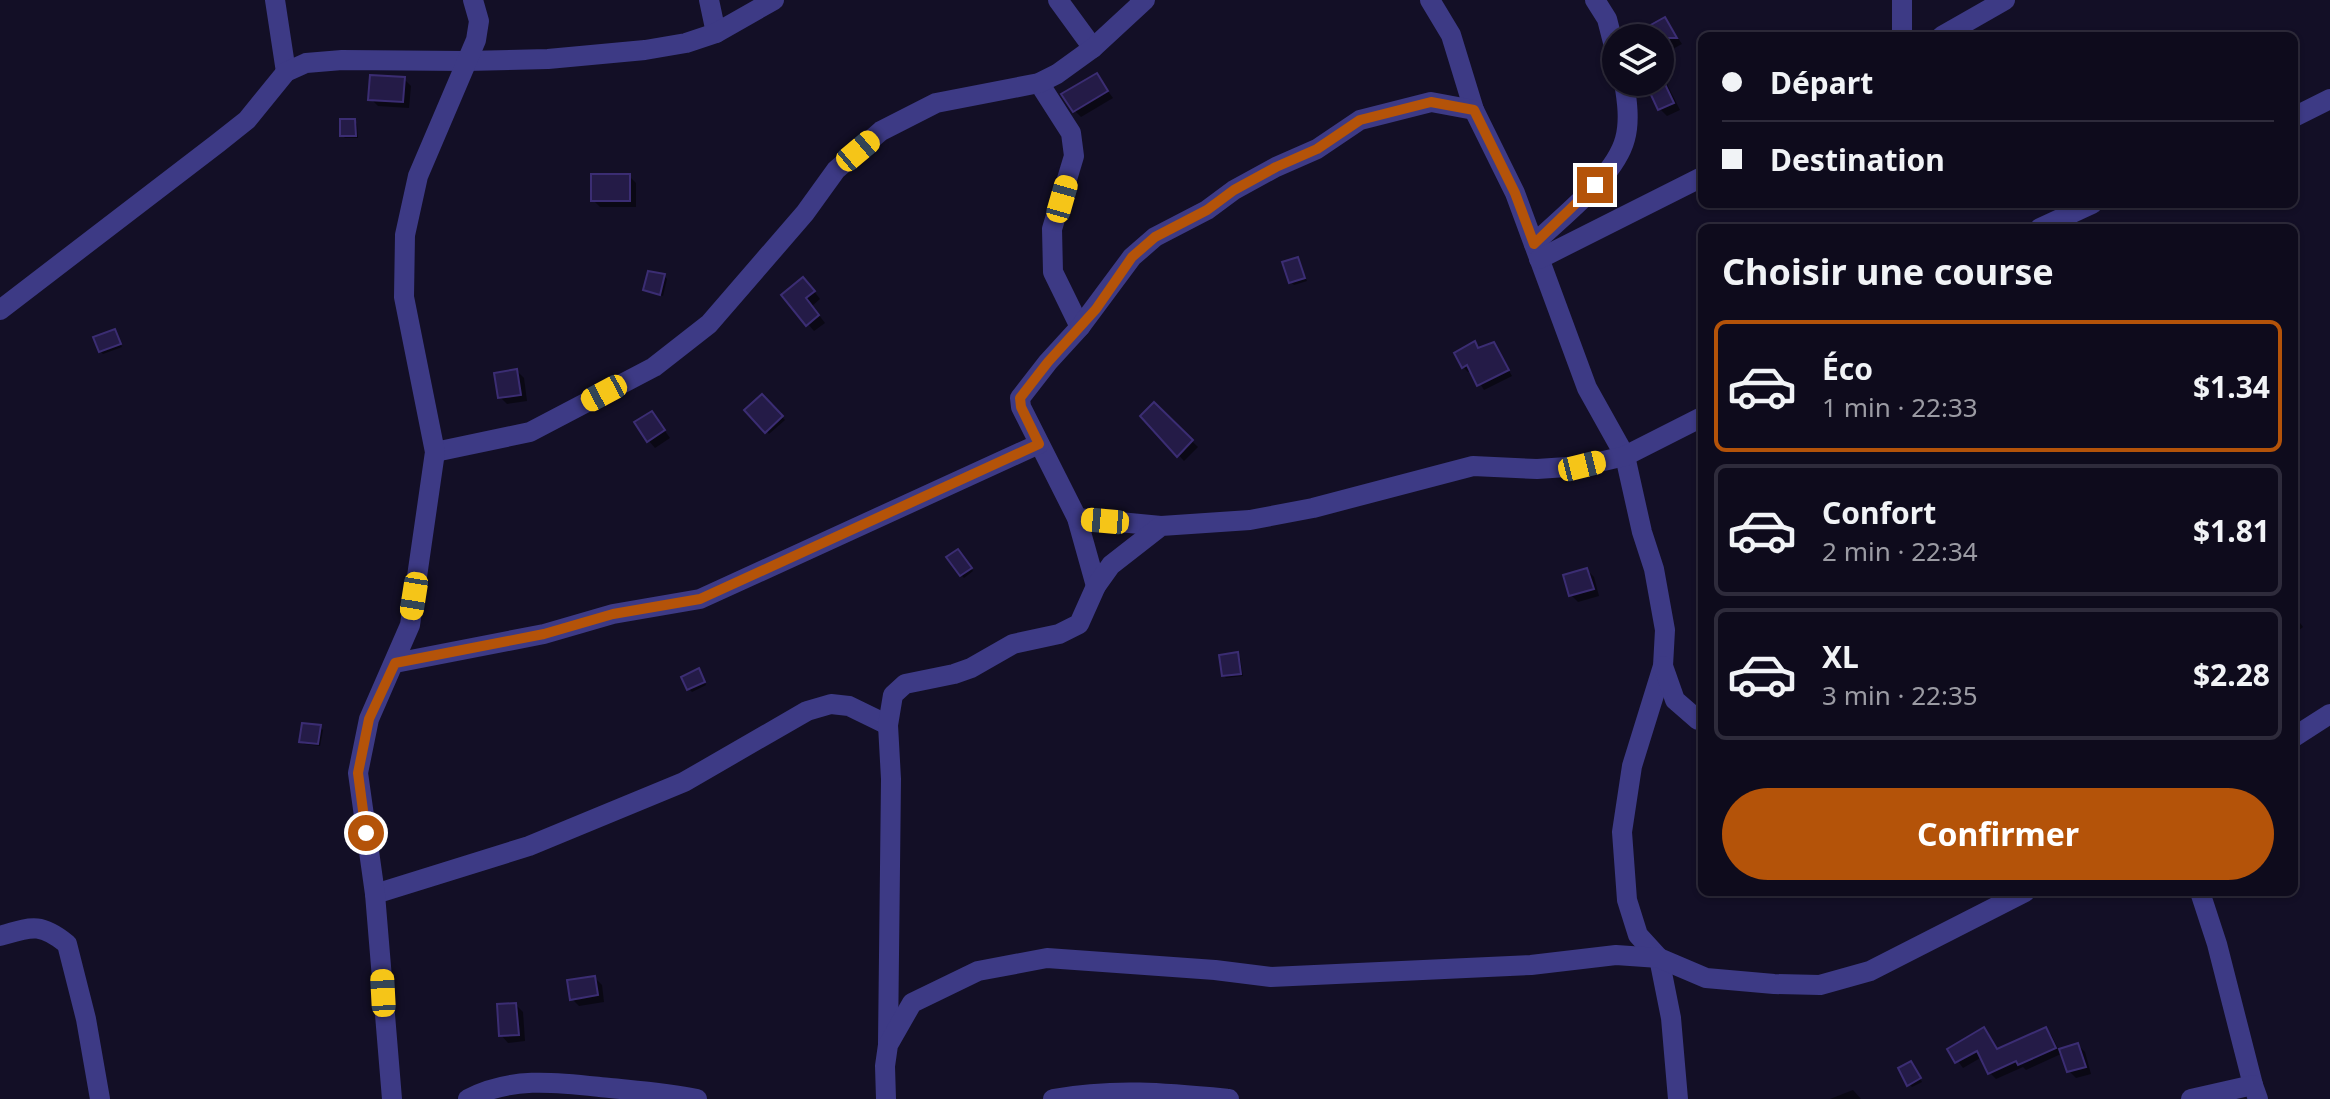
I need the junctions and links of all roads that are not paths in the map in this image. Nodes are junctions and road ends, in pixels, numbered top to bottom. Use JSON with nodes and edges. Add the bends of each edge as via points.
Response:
{"nodes":[{"id":1,"x":275,"y":0,"type":"edge"},
{"id":2,"x":473,"y":0,"type":"edge"},
{"id":3,"x":709,"y":0,"type":"edge"},
{"id":4,"x":774,"y":0,"type":"edge"},
{"id":5,"x":1058,"y":0,"type":"edge"},
{"id":6,"x":1145,"y":0,"type":"edge"},
{"id":7,"x":1430,"y":0,"type":"edge"},
{"id":8,"x":1595,"y":0,"type":"edge"},
{"id":9,"x":1902,"y":0,"type":"edge"},
{"id":10,"x":2005,"y":0,"type":"edge"},
{"id":11,"x":1608,"y":24,"type":"edge"},
{"id":12,"x":1902,"y":32,"type":"edge"},
{"id":13,"x":1949,"y":32,"type":"edge"},
{"id":14,"x":716,"y":33,"type":"junction"},
{"id":15,"x":1093,"y":48,"type":"junction"},
{"id":16,"x":466,"y":61,"type":"junction"},
{"id":17,"x":286,"y":72,"type":"junction"},
{"id":18,"x":1039,"y":83,"type":"junction"},
{"id":19,"x":1626,"y":96,"type":"edge"},
{"id":20,"x":2330,"y":99,"type":"edge"},
{"id":21,"x":1474,"y":110,"type":"junction"},
{"id":22,"x":2298,"y":115,"type":"edge"},
{"id":23,"x":1698,"y":179,"type":"edge"},
{"id":24,"x":2083,"y":208,"type":"edge"},
{"id":25,"x":2049,"y":224,"type":"edge"},
{"id":26,"x":1536,"y":251,"type":"junction"},
{"id":27,"x":0,"y":310,"type":"edge"},
{"id":28,"x":1080,"y":327,"type":"junction"},
{"id":29,"x":1698,"y":419,"type":"edge"},
{"id":30,"x":1039,"y":444,"type":"junction"},
{"id":31,"x":435,"y":452,"type":"junction"},
{"id":32,"x":1625,"y":456,"type":"junction"},
{"id":33,"x":1077,"y":518,"type":"junction"},
{"id":34,"x":1161,"y":526,"type":"junction"},
{"id":35,"x":1096,"y":586,"type":"junction"},
{"id":36,"x":395,"y":663,"type":"junction"},
{"id":37,"x":1663,"y":666,"type":"junction"},
{"id":38,"x":2330,"y":714,"type":"edge"},
{"id":39,"x":1698,"y":720,"type":"edge"},
{"id":40,"x":888,"y":725,"type":"junction"},
{"id":41,"x":2298,"y":734,"type":"edge"},
{"id":42,"x":375,"y":894,"type":"junction"},
{"id":43,"x":2017,"y":896,"type":"edge"},
{"id":44,"x":2201,"y":896,"type":"edge"},
{"id":45,"x":0,"y":936,"type":"edge"},
{"id":46,"x":1659,"y":958,"type":"junction"},
{"id":47,"x":888,"y":1045,"type":"junction"},
{"id":48,"x":2255,"y":1092,"type":"edge"},
{"id":49,"x":100,"y":1099,"type":"edge"},
{"id":50,"x":392,"y":1099,"type":"edge"},
{"id":51,"x":468,"y":1099,"type":"edge"},
{"id":52,"x":697,"y":1099,"type":"edge"},
{"id":53,"x":886,"y":1099,"type":"edge"},
{"id":54,"x":1053,"y":1099,"type":"edge"},
{"id":55,"x":1229,"y":1099,"type":"edge"},
{"id":56,"x":1678,"y":1099,"type":"edge"},
{"id":57,"x":2191,"y":1099,"type":"edge"}],
"edges":[{"from":1,"to":17,"type":"street"},
{"from":2,"to":16,"type":"street","via":[[479,21]]},
{"from":3,"to":14,"type":"street"},
{"from":4,"to":14,"type":"street"},
{"from":5,"to":15,"type":"street"},
{"from":6,"to":15,"type":"street"},
{"from":7,"to":21,"type":"street","via":[[1451,35]]},
{"from":8,"to":11,"type":"street"},
{"from":9,"to":12,"type":"street"},
{"from":10,"to":13,"type":"street"},
{"from":14,"to":16,"type":"street","via":[[645,50]]},
{"from":15,"to":18,"type":"street"},
{"from":16,"to":17,"type":"street","via":[[342,60],[306,63]]},
{"from":16,"to":31,"type":"street","via":[[418,176],[405,235],[404,297]]},
{"from":17,"to":27,"type":"street","via":[[247,120]]},
{"from":18,"to":28,"type":"street","via":[[1071,133],[1074,156],[1052,229],[1053,272]]},
{"from":18,"to":31,"type":"street","via":[[936,103],[881,131],[836,170],[709,324],[654,367],[530,432]]},
{"from":19,"to":26,"type":"street","via":[[1626,137],[1618,159]]},
{"from":20,"to":22,"type":"street"},
{"from":21,"to":26,"type":"street","via":[[1515,193]]},
{"from":21,"to":28,"type":"street","via":[[1431,102],[1360,120],[1155,237],[1132,257]]},
{"from":23,"to":26,"type":"street"},
{"from":24,"to":25,"type":"street"},
{"from":26,"to":32,"type":"street","via":[[1587,388]]},
{"from":28,"to":30,"type":"street","via":[[1020,398]]},
{"from":29,"to":32,"type":"street"},
{"from":30,"to":33,"type":"street"},
{"from":30,"to":36,"type":"street","via":[[700,599]]},
{"from":31,"to":36,"type":"street","via":[[410,625]]},
{"from":32,"to":34,"type":"street","via":[[1537,469],[1473,466],[1313,508],[1250,520]]},
{"from":32,"to":37,"type":"street","via":[[1657,584],[1665,630]]},
{"from":33,"to":34,"type":"street"},
{"from":33,"to":35,"type":"street"},
{"from":34,"to":35,"type":"street","via":[[1111,565]]},
{"from":35,"to":40,"type":"street","via":[[1079,624],[1013,644],[954,674],[905,684],[893,695]]},
{"from":36,"to":42,"type":"street","via":[[369,719],[358,773]]},
{"from":37,"to":39,"type":"street","via":[[1675,700]]},
{"from":37,"to":46,"type":"street","via":[[1632,766],[1622,832],[1627,900],[1638,935]]},
{"from":38,"to":41,"type":"street"},
{"from":40,"to":42,"type":"street","via":[[849,706],[831,704],[807,711],[669,788],[529,846]]},
{"from":40,"to":47,"type":"street"},
{"from":42,"to":50,"type":"street"},
{"from":43,"to":46,"type":"street","via":[[1870,971],[1820,985],[1706,978]]},
{"from":44,"to":48,"type":"street"},
{"from":45,"to":49,"type":"street","via":[[33,926],[67,944]]},
{"from":46,"to":47,"type":"street","via":[[1616,955],[1516,966],[1271,977],[1047,958],[978,971],[933,991],[912,1003]]},
{"from":46,"to":56,"type":"street"},
{"from":47,"to":53,"type":"street"},
{"from":48,"to":57,"type":"street"},
{"from":51,"to":52,"type":"street","via":[[494,1088],[557,1082]]},
{"from":54,"to":55,"type":"street","via":[[1130,1091]]}]}
